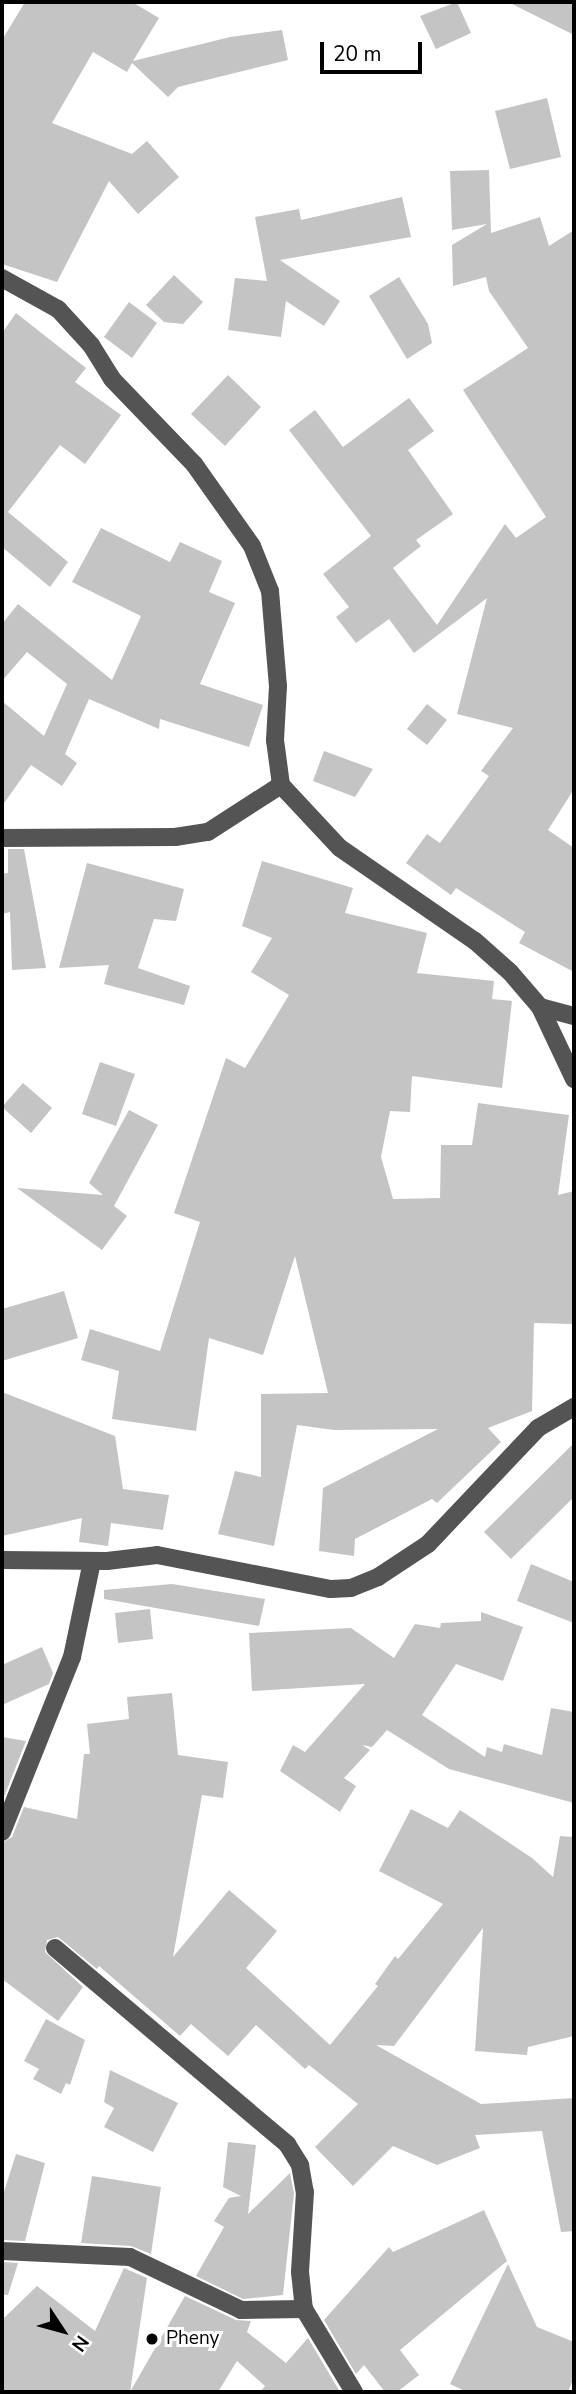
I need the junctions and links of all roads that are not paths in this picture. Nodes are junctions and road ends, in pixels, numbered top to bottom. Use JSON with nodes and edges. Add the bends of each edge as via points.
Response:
{"nodes":[{"id":1,"x":2,"y":278,"type":"edge"},
{"id":2,"x":281,"y":785,"type":"junction"},
{"id":3,"x":2,"y":838,"type":"edge"},
{"id":4,"x":540,"y":1007,"type":"junction"},
{"id":5,"x":574,"y":1016,"type":"edge"},
{"id":6,"x":574,"y":1079,"type":"edge"},
{"id":7,"x":574,"y":1407,"type":"edge"},
{"id":8,"x":2,"y":1560,"type":"edge"},
{"id":9,"x":92,"y":1561,"type":"junction"},
{"id":10,"x":2,"y":1832,"type":"edge"},
{"id":11,"x":55,"y":1948,"type":"dead end"},
{"id":12,"x":2,"y":2251,"type":"edge"},
{"id":13,"x":304,"y":2309,"type":"junction"},
{"id":14,"x":354,"y":2392,"type":"edge"}],
"edges":[{"from":1,"to":2,"type":"street","via":[[58,309],[91,345],[112,379],[194,464],[252,546],[270,591]]},
{"from":2,"to":3,"type":"street","via":[[208,832],[175,837]]},
{"from":2,"to":4,"type":"street","via":[[340,848],[475,942]]},
{"from":4,"to":5,"type":"street"},
{"from":4,"to":6,"type":"street"},
{"from":7,"to":9,"type":"street","via":[[538,1428],[428,1544],[378,1577],[351,1588],[331,1589],[157,1555]]},
{"from":8,"to":9,"type":"street"},
{"from":9,"to":10,"type":"street","via":[[72,1657]]},
{"from":11,"to":13,"type":"street","via":[[287,2144],[300,2165],[305,2192],[300,2272]]},
{"from":12,"to":13,"type":"street","via":[[130,2257],[241,2310]]},
{"from":13,"to":14,"type":"street"}]}
